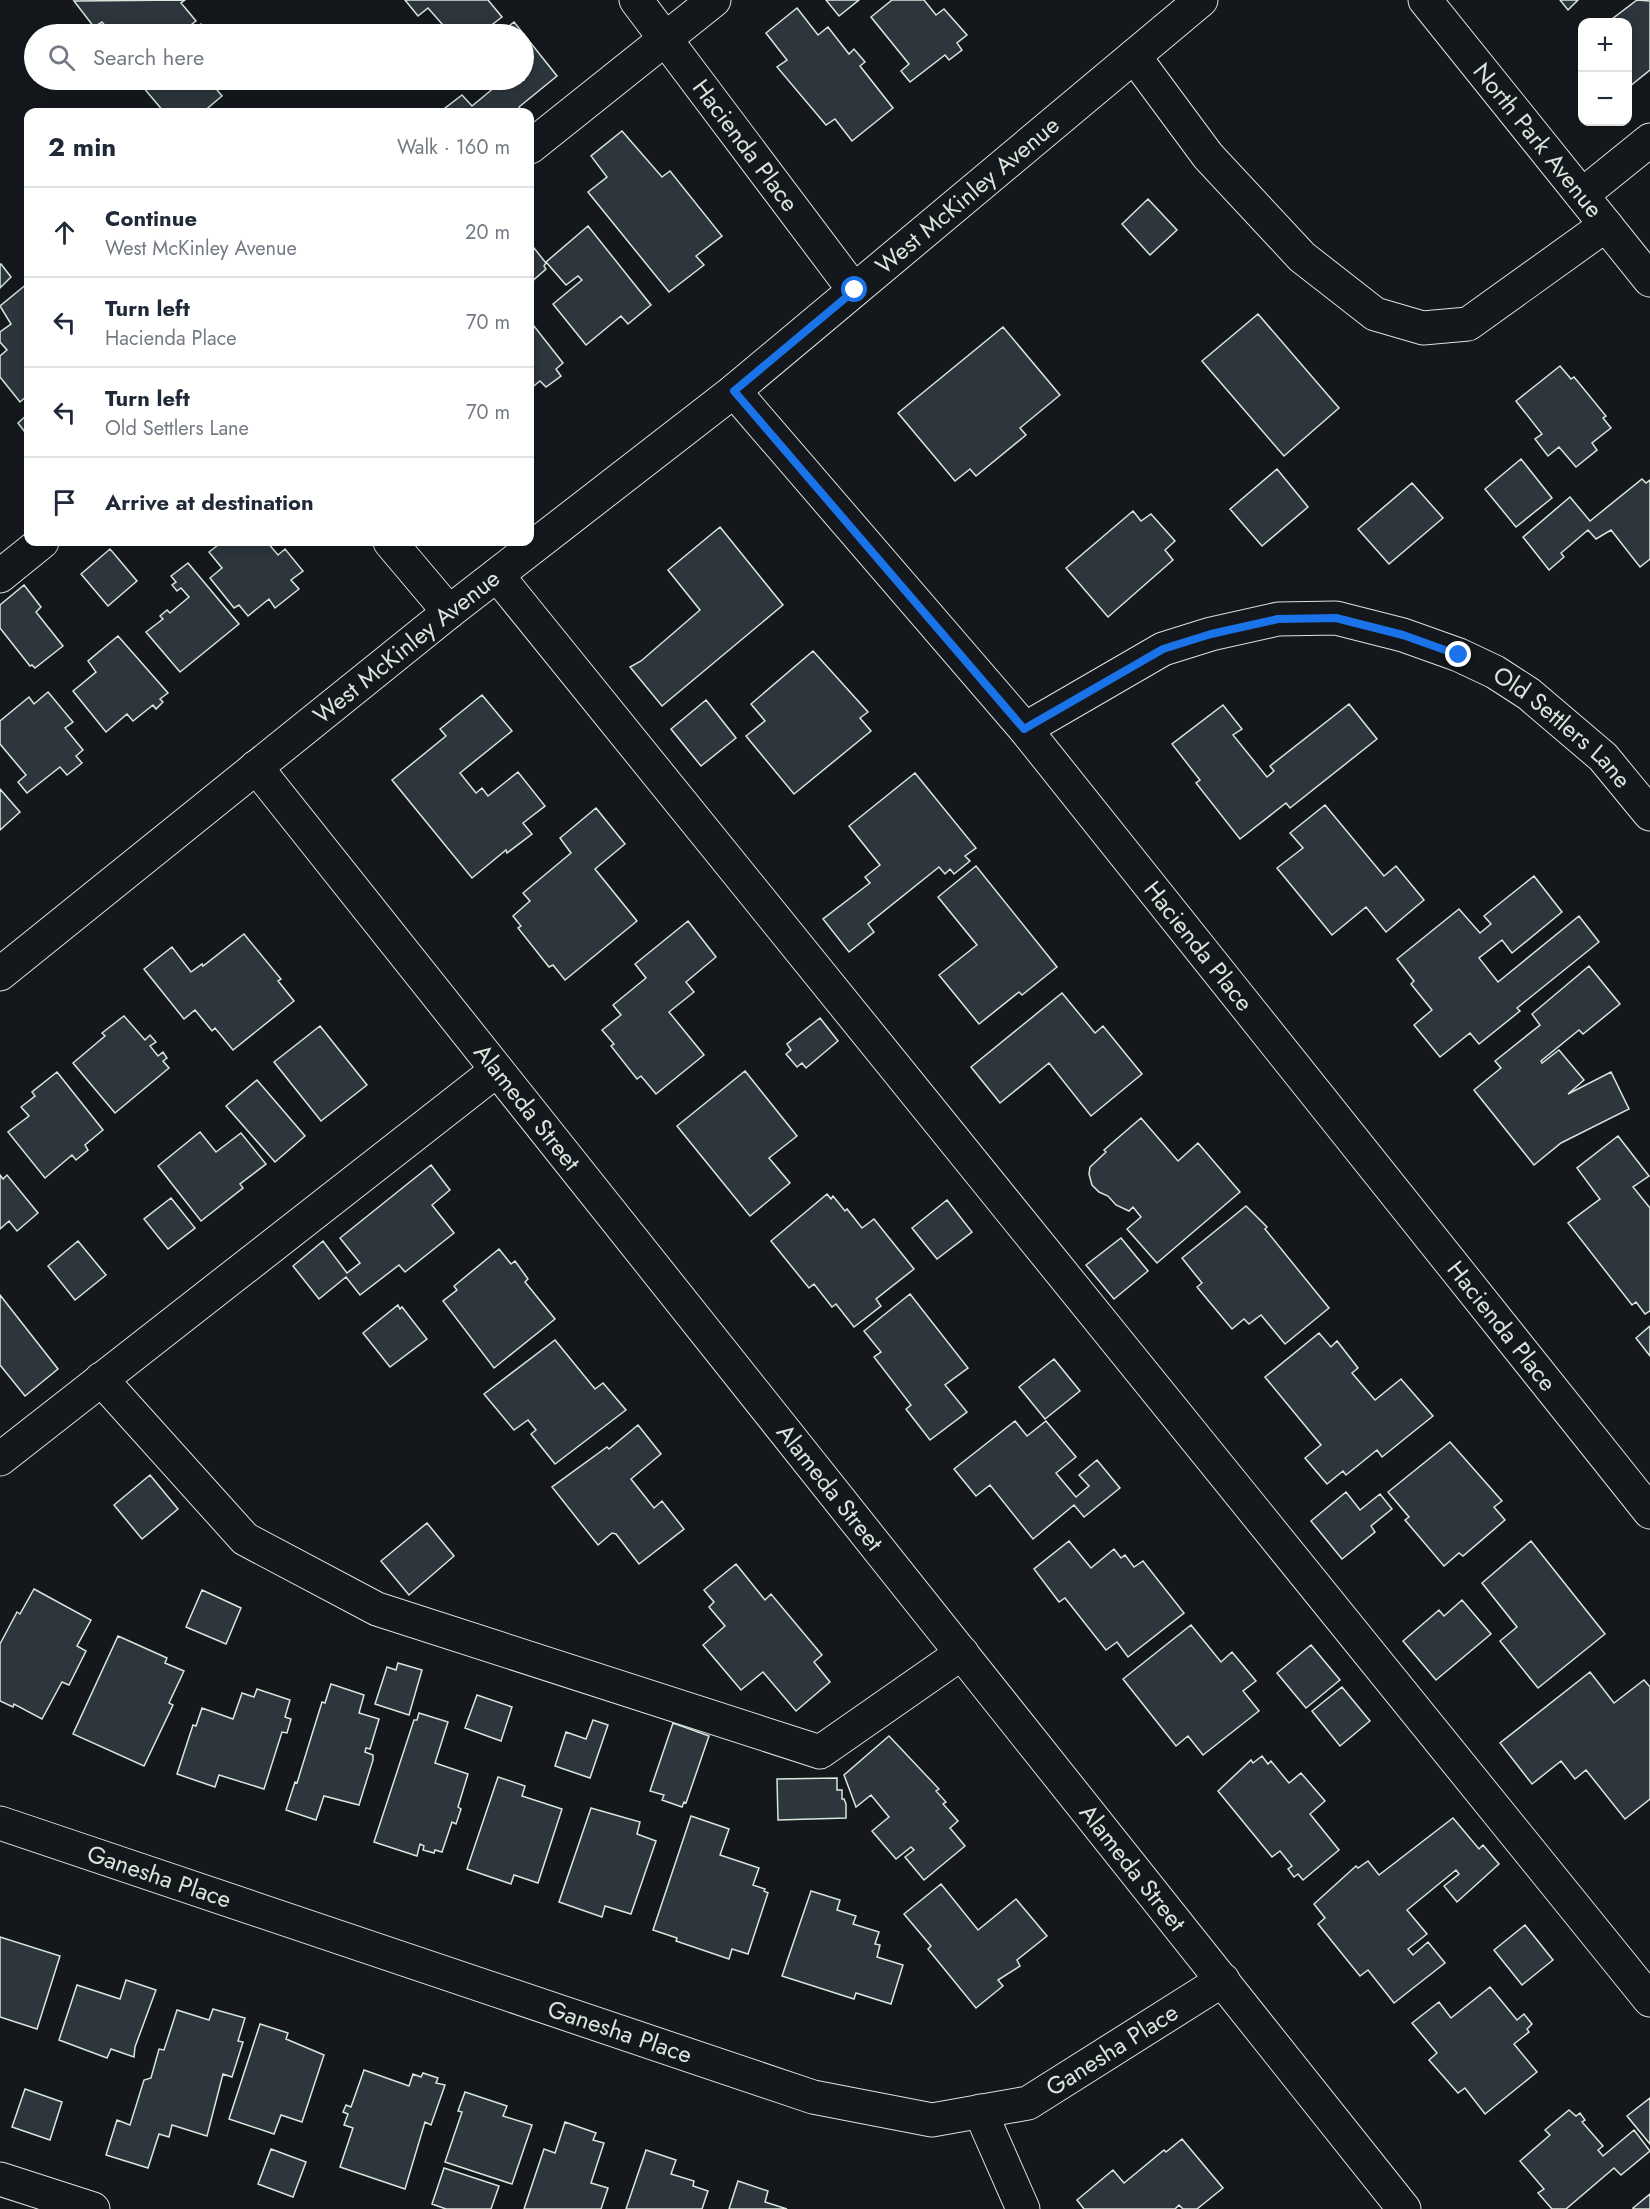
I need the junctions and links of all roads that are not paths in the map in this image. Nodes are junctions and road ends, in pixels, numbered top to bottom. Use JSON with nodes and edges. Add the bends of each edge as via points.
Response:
{"nodes":[{"id":1,"x":636,"y":0,"type":"edge"},
{"id":2,"x":714,"y":0,"type":"edge"},
{"id":3,"x":1201,"y":0,"type":"edge"},
{"id":4,"x":1425,"y":0,"type":"edge"},
{"id":5,"x":667,"y":38,"type":"junction"},
{"id":6,"x":1134,"y":56,"type":"junction"},
{"id":7,"x":1650,"y":140,"type":"edge"},
{"id":8,"x":534,"y":144,"type":"edge"},
{"id":9,"x":1582,"y":195,"type":"junction"},
{"id":10,"x":1606,"y":225,"type":"junction"},
{"id":11,"x":1650,"y":280,"type":"edge"},
{"id":12,"x":855,"y":290,"type":"junction"},
{"id":13,"x":734,"y":391,"type":"junction"},
{"id":14,"x":34,"y":546,"type":"edge"},
{"id":15,"x":393,"y":546,"type":"edge"},
{"id":16,"x":6,"y":560,"type":"edge"},
{"id":17,"x":497,"y":575,"type":"junction"},
{"id":18,"x":449,"y":612,"type":"junction"},
{"id":19,"x":1024,"y":729,"type":"junction"},
{"id":20,"x":256,"y":767,"type":"junction"},
{"id":21,"x":1650,"y":814,"type":"edge"},
{"id":22,"x":0,"y":974,"type":"edge"},
{"id":23,"x":497,"y":1070,"type":"junction"},
{"id":24,"x":101,"y":1379,"type":"junction"},
{"id":25,"x":0,"y":1459,"type":"edge"},
{"id":26,"x":1650,"y":1512,"type":"edge"},
{"id":27,"x":962,"y":1653,"type":"junction"},
{"id":28,"x":0,"y":1823,"type":"edge"},
{"id":29,"x":1223,"y":1980,"type":"junction"},
{"id":30,"x":1650,"y":2000,"type":"edge"},
{"id":31,"x":980,"y":2111,"type":"junction"},
{"id":32,"x":0,"y":2179,"type":"edge"},
{"id":33,"x":93,"y":2209,"type":"edge"},
{"id":34,"x":1023,"y":2209,"type":"edge"},
{"id":35,"x":1404,"y":2209,"type":"edge"}],
"edges":[{"from":1,"to":5,"type":"street","name":"Hacienda Place"},
{"from":2,"to":5,"type":"street"},
{"from":3,"to":6,"type":"street","name":"West McKinley Avenue"},
{"from":4,"to":9,"type":"street","name":"North Park Avenue"},
{"from":5,"to":8,"type":"street"},
{"from":5,"to":12,"type":"street","name":"Hacienda Place"},
{"from":6,"to":10,"type":"street","via":[[1208,156],[1302,257],[1376,314],[1423,328],[1468,324]]},
{"from":6,"to":12,"type":"street","name":"West McKinley Avenue"},
{"from":7,"to":9,"type":"street"},
{"from":9,"to":10,"type":"street","name":"North Park Avenue"},
{"from":10,"to":11,"type":"street","name":"North Park Avenue"},
{"from":12,"to":13,"type":"street","name":"West McKinley Avenue"},
{"from":13,"to":17,"type":"street","name":"West McKinley Avenue"},
{"from":13,"to":19,"type":"street","name":"Hacienda Place"},
{"from":14,"to":16,"type":"street"},
{"from":15,"to":18,"type":"street"},
{"from":17,"to":18,"type":"street","name":"West McKinley Avenue"},
{"from":17,"to":30,"type":"street"},
{"from":18,"to":20,"type":"street","name":"West McKinley Avenue"},
{"from":19,"to":21,"type":"street","name":"Old Settlers Lane","via":[[1163,649],[1278,619],[1336,618],[1403,635],[1495,672],[1529,694],[1603,757]]},
{"from":19,"to":26,"type":"street","name":"Hacienda Place"},
{"from":20,"to":22,"type":"street","name":"West McKinley Avenue"},
{"from":20,"to":23,"type":"street","name":"Alameda Street"},
{"from":23,"to":24,"type":"street"},
{"from":23,"to":27,"type":"street","name":"Alameda Street"},
{"from":24,"to":25,"type":"street"},
{"from":24,"to":27,"type":"street","via":[[245,1539],[366,1604],[820,1752]]},
{"from":27,"to":29,"type":"street","name":"Alameda Street"},
{"from":28,"to":31,"type":"street","name":"Ganesha Place","via":[[813,2097],[932,2120]]},
{"from":29,"to":31,"type":"street","name":"Ganesha Place","via":[[1028,2103]]},
{"from":29,"to":35,"type":"street","name":"Alameda Street"},
{"from":31,"to":34,"type":"street"},
{"from":32,"to":33,"type":"street"}]}
